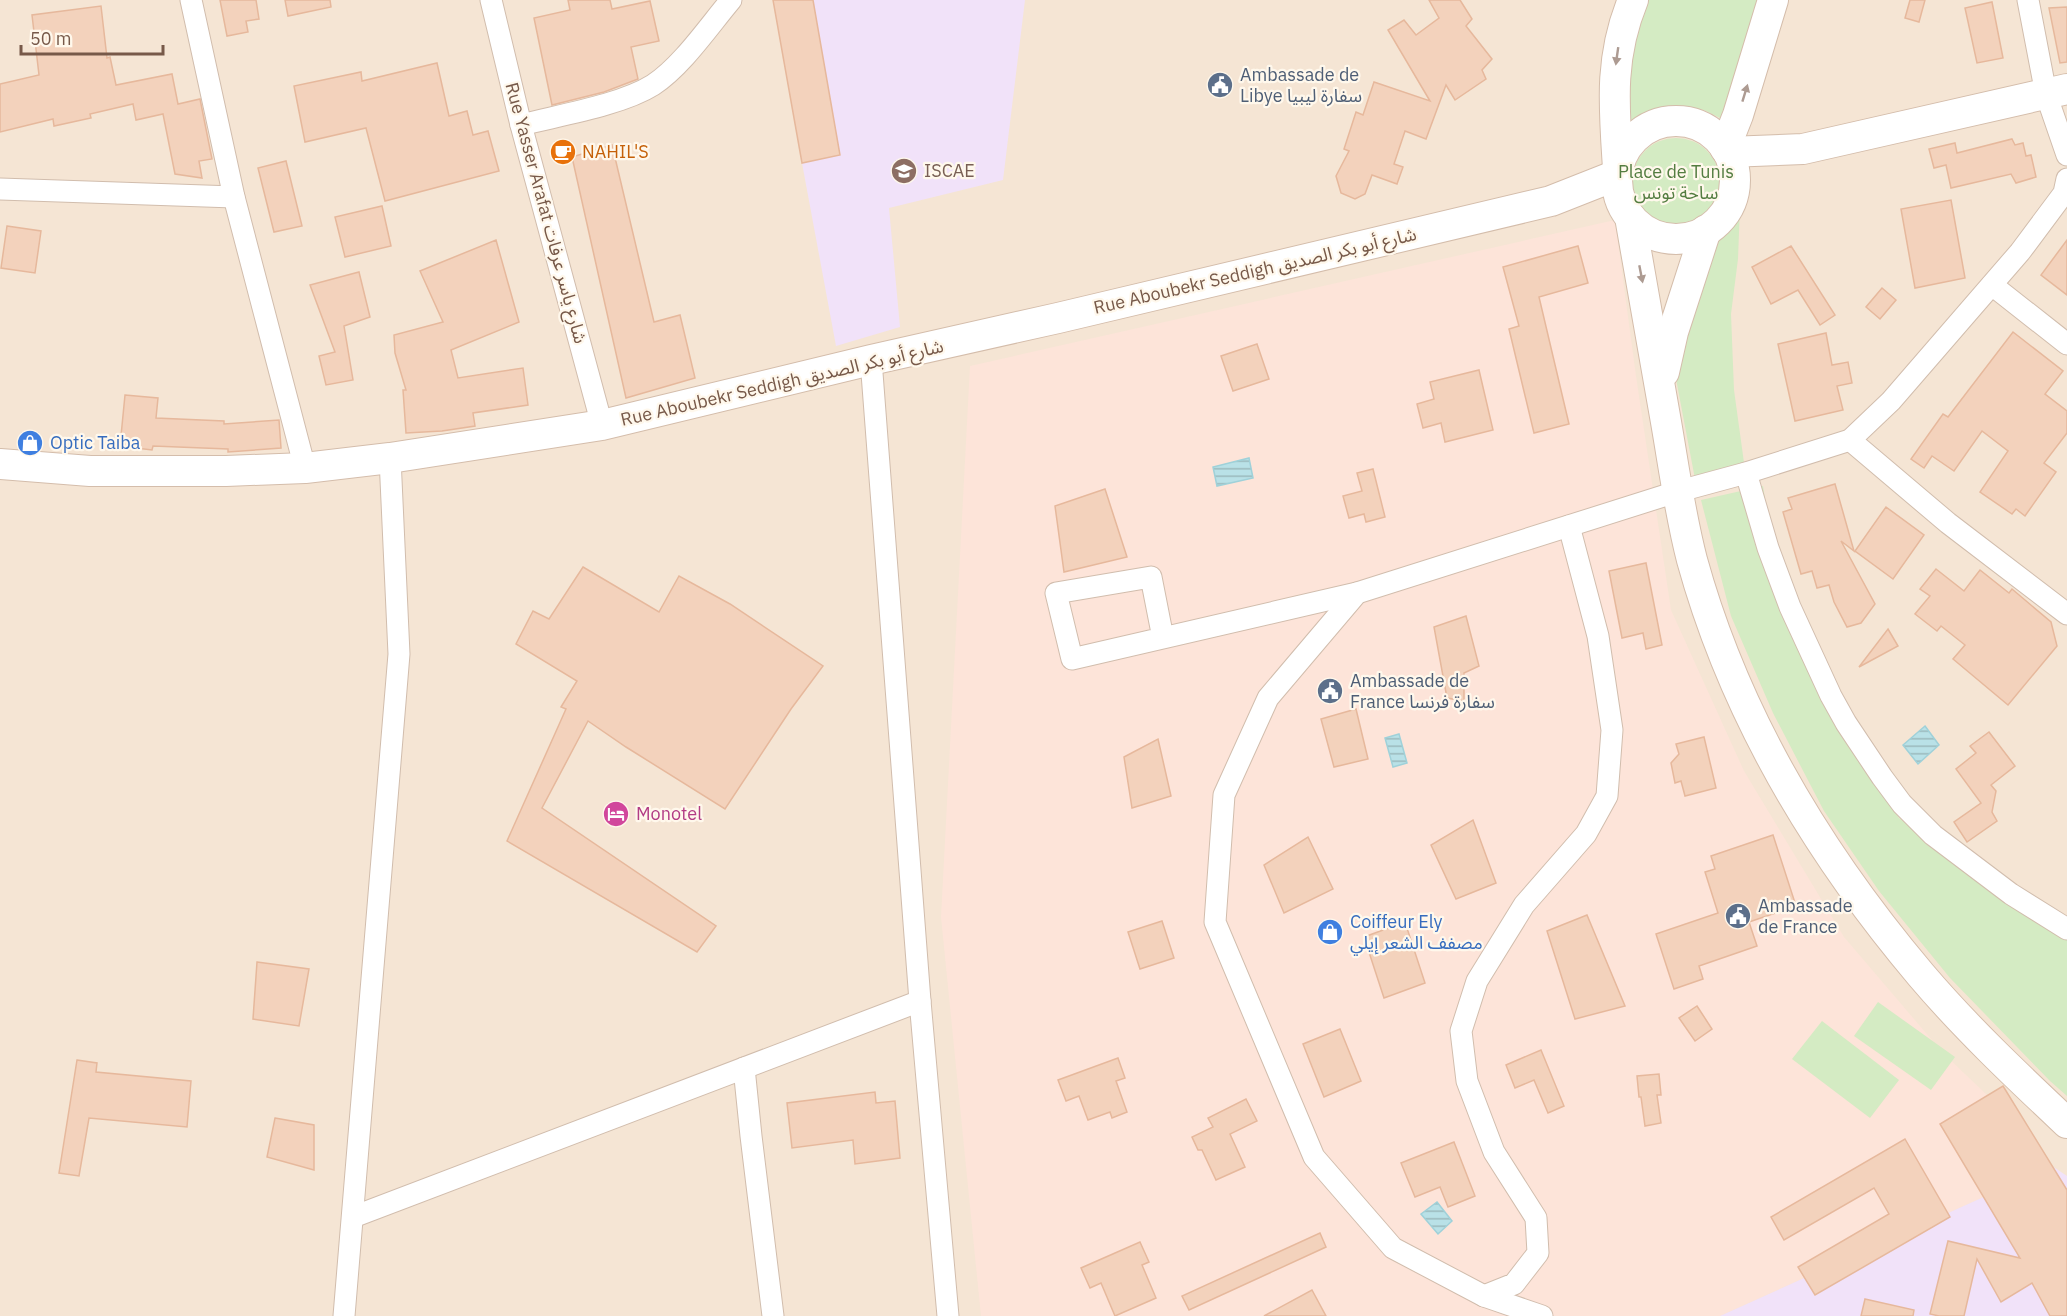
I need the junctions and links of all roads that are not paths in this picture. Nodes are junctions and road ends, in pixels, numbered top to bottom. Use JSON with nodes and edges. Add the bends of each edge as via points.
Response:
{"nodes":[{"id":1,"x":191,"y":0,"type":"edge"},
{"id":2,"x":491,"y":0,"type":"edge"},
{"id":3,"x":731,"y":0,"type":"edge"},
{"id":4,"x":1633,"y":0,"type":"edge"},
{"id":5,"x":1773,"y":0,"type":"edge"},
{"id":6,"x":2028,"y":0,"type":"edge"},
{"id":7,"x":2057,"y":92,"type":"edge"},
{"id":8,"x":521,"y":125,"type":"junction"},
{"id":9,"x":1803,"y":149,"type":"junction"},
{"id":10,"x":1727,"y":150,"type":"junction"},
{"id":11,"x":2067,"y":155,"type":"edge"},
{"id":12,"x":2067,"y":179,"type":"edge"},
{"id":13,"x":1734,"y":186,"type":"junction"},
{"id":14,"x":0,"y":189,"type":"edge"},
{"id":15,"x":1622,"y":190,"type":"junction"},
{"id":16,"x":234,"y":197,"type":"junction"},
{"id":17,"x":1706,"y":230,"type":"junction"},
{"id":18,"x":1992,"y":285,"type":"junction"},
{"id":19,"x":2067,"y":344,"type":"edge"},
{"id":20,"x":871,"y":360,"type":"junction"},
{"id":21,"x":1660,"y":390,"type":"junction"},
{"id":22,"x":602,"y":425,"type":"junction"},
{"id":23,"x":1850,"y":440,"type":"junction"},
{"id":24,"x":390,"y":458,"type":"junction"},
{"id":25,"x":0,"y":464,"type":"edge"},
{"id":26,"x":305,"y":468,"type":"junction"},
{"id":27,"x":1746,"y":473,"type":"junction"},
{"id":28,"x":1676,"y":492,"type":"junction"},
{"id":29,"x":1569,"y":526,"type":"junction"},
{"id":30,"x":1358,"y":593,"type":"junction"},
{"id":31,"x":2067,"y":614,"type":"edge"},
{"id":32,"x":1163,"y":638,"type":"junction"},
{"id":33,"x":2067,"y":929,"type":"edge"},
{"id":34,"x":920,"y":1000,"type":"junction"},
{"id":35,"x":744,"y":1068,"type":"junction"},
{"id":36,"x":2067,"y":1123,"type":"edge"},
{"id":37,"x":353,"y":1217,"type":"junction"},
{"id":38,"x":1484,"y":1296,"type":"junction"},
{"id":39,"x":344,"y":1316,"type":"edge"},
{"id":40,"x":773,"y":1316,"type":"edge"},
{"id":41,"x":948,"y":1316,"type":"edge"},
{"id":42,"x":1542,"y":1316,"type":"edge"}],
"edges":[{"from":1,"to":16,"type":"street"},
{"from":2,"to":8,"type":"street","name":"Rue Yasser Arafat شارع ياسر عرفات"},
{"from":3,"to":8,"type":"street","via":[[655,84],[624,98]]},
{"from":4,"to":15,"type":"street","one_way":true,"via":[[1619,45],[1613,84]]},
{"from":10,"to":5,"type":"street","one_way":true},
{"from":6,"to":7,"type":"street"},
{"from":7,"to":9,"type":"street"},
{"from":7,"to":11,"type":"street"},
{"from":8,"to":22,"type":"street","name":"Rue Yasser Arafat شارع ياسر عرفات"},
{"from":9,"to":10,"type":"street"},
{"from":9,"to":13,"type":"street","via":[[1756,170]]},
{"from":10,"to":13,"type":"street","via":[[1733,165]]},
{"from":10,"to":15,"type":"street","via":[[1718,138],[1699,126],[1665,122],[1643,131],[1627,147]]},
{"from":12,"to":18,"type":"street","via":[[2064,193]]},
{"from":13,"to":17,"type":"street","via":[[1725,212]]},
{"from":14,"to":16,"type":"street"},
{"from":15,"to":17,"type":"street","via":[[1648,232],[1671,239],[1695,236]]},
{"from":15,"to":20,"type":"street","name":"Rue Aboubekr Seddigh شارع أبو بكر الصديق","via":[[1551,201]]},
{"from":15,"to":21,"type":"street","one_way":true},
{"from":16,"to":26,"type":"street"},
{"from":17,"to":21,"type":"street","via":[[1673,332]]},
{"from":18,"to":19,"type":"street"},
{"from":18,"to":23,"type":"street","via":[[1891,401]]},
{"from":20,"to":22,"type":"street","name":"Rue Aboubekr Seddigh شارع أبو بكر الصديق"},
{"from":20,"to":34,"type":"street"},
{"from":21,"to":28,"type":"street"},
{"from":22,"to":24,"type":"street","name":"Rue Aboubekr Seddigh شارع أبو بكر الصديق"},
{"from":23,"to":27,"type":"street"},
{"from":23,"to":31,"type":"street","via":[[1948,523]]},
{"from":24,"to":26,"type":"street","name":"Rue Aboubekr Seddigh شارع أبو بكر الصديق"},
{"from":24,"to":37,"type":"street","via":[[399,654]]},
{"from":25,"to":26,"type":"street","name":"Rue Aboubekr Seddigh شارع أبو بكر الصديق","via":[[90,471]]},
{"from":27,"to":28,"type":"street"},
{"from":27,"to":33,"type":"street","via":[[1768,548],[1795,618],[1841,714],[1882,777],[1933,835],[2011,894]]},
{"from":28,"to":29,"type":"street"},
{"from":28,"to":36,"type":"street","via":[[1692,561],[1749,718],[1801,813],[1861,901],[1922,977],[1997,1057]]},
{"from":29,"to":30,"type":"street"},
{"from":29,"to":38,"type":"street","via":[[1598,636],[1612,730],[1607,796],[1586,834],[1524,905],[1477,981],[1461,1031],[1467,1081],[1494,1152],[1536,1218],[1538,1253],[1514,1284]]},
{"from":30,"to":32,"type":"street"},
{"from":30,"to":38,"type":"street","via":[[1268,698],[1224,795],[1215,922],[1314,1157],[1393,1248]]},
{"from":32,"to":32,"type":"street","via":[[1072,659],[1056,593],[1151,576]]},
{"from":34,"to":35,"type":"street"},
{"from":34,"to":41,"type":"street"},
{"from":35,"to":37,"type":"street"},
{"from":35,"to":40,"type":"street"},
{"from":37,"to":39,"type":"street"},
{"from":38,"to":42,"type":"street"}]}
